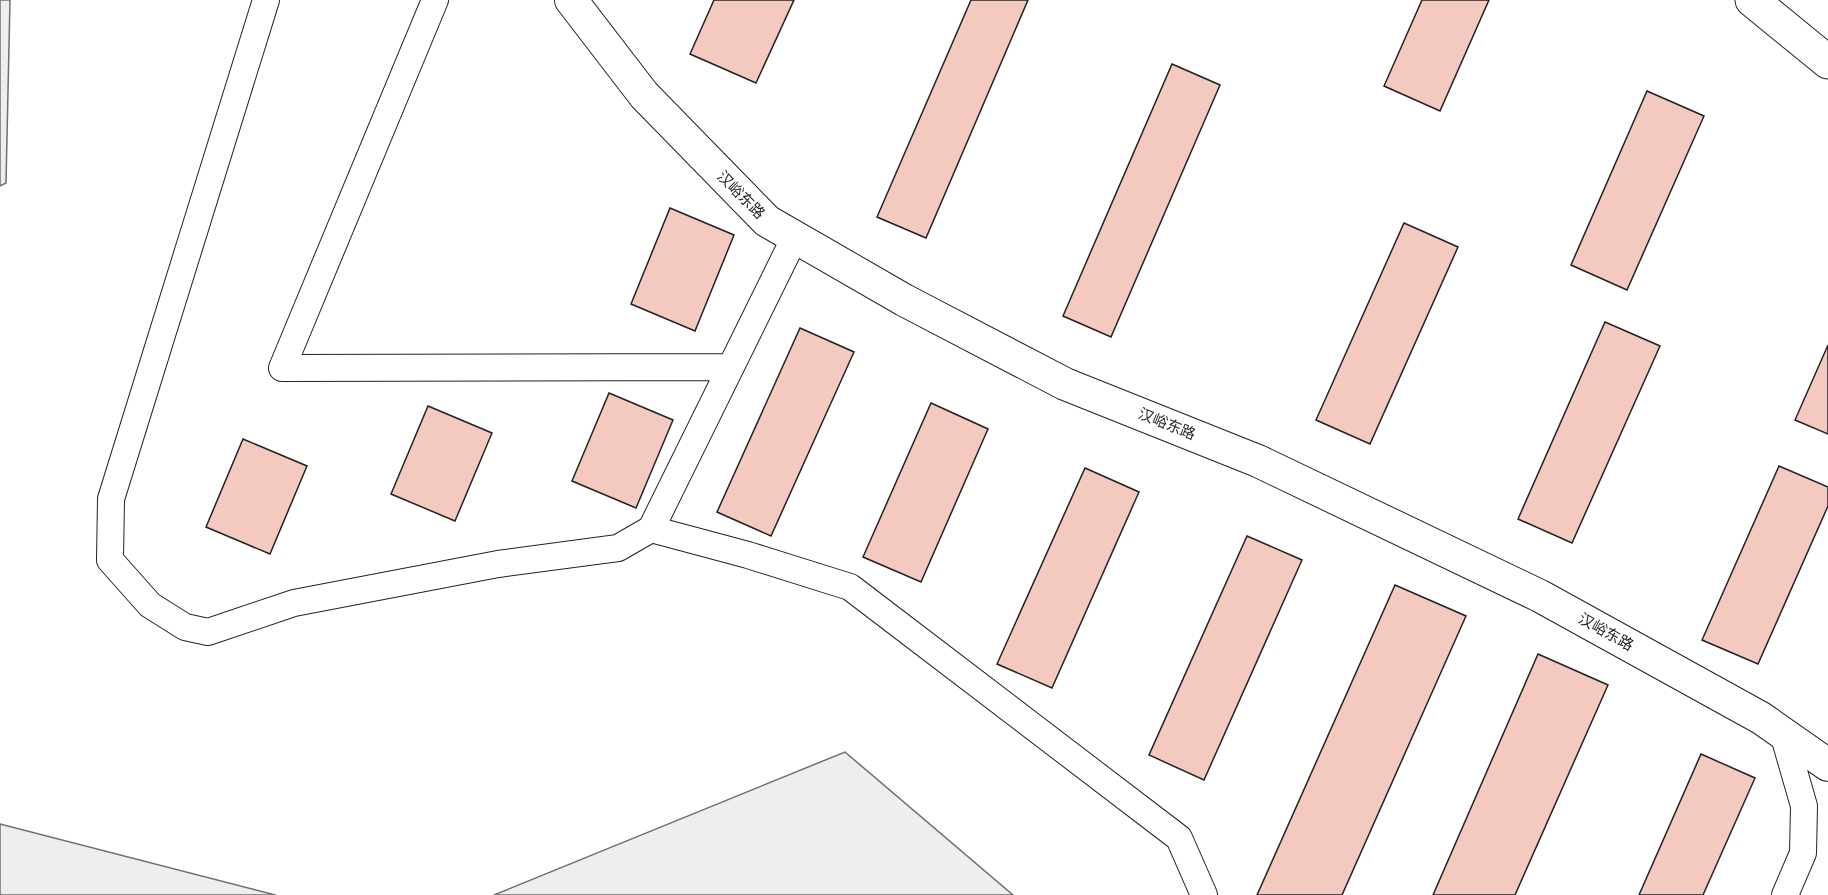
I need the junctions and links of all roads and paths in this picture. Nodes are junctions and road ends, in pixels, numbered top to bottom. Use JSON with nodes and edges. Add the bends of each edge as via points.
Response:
{"nodes":[{"id":1,"x":266,"y":0,"type":"edge"},
{"id":2,"x":435,"y":0,"type":"edge"},
{"id":3,"x":571,"y":0,"type":"edge"},
{"id":4,"x":1752,"y":0,"type":"edge"},
{"id":5,"x":1828,"y":62,"type":"edge"},
{"id":6,"x":795,"y":237,"type":"junction"},
{"id":7,"x":731,"y":367,"type":"junction"},
{"id":8,"x":651,"y":530,"type":"junction"},
{"id":9,"x":1783,"y":733,"type":"junction"},
{"id":10,"x":1828,"y":765,"type":"edge"},
{"id":11,"x":1204,"y":895,"type":"edge"},
{"id":12,"x":1785,"y":895,"type":"edge"}],
"edges":[{"from":1,"to":8,"type":"street","via":[[111,500],[110,560],[150,605],[185,627],[208,632],[294,603],[498,564],[618,548]]},
{"from":2,"to":7,"type":"street","via":[[282,368]]},
{"from":3,"to":6,"type":"street","name":"汉峪东路","via":[[644,95],[768,221]]},
{"from":4,"to":5,"type":"main road"},
{"from":6,"to":7,"type":"street"},
{"from":6,"to":9,"type":"street","name":"汉峪东路","via":[[904,300],[1065,384],[1258,461],[1540,596]]},
{"from":7,"to":8,"type":"street"},
{"from":8,"to":11,"type":"street","via":[[849,587],[1179,838]]},
{"from":9,"to":10,"type":"street","name":"汉峪东路"},
{"from":9,"to":12,"type":"street","via":[[1804,806],[1803,854]]}]}
